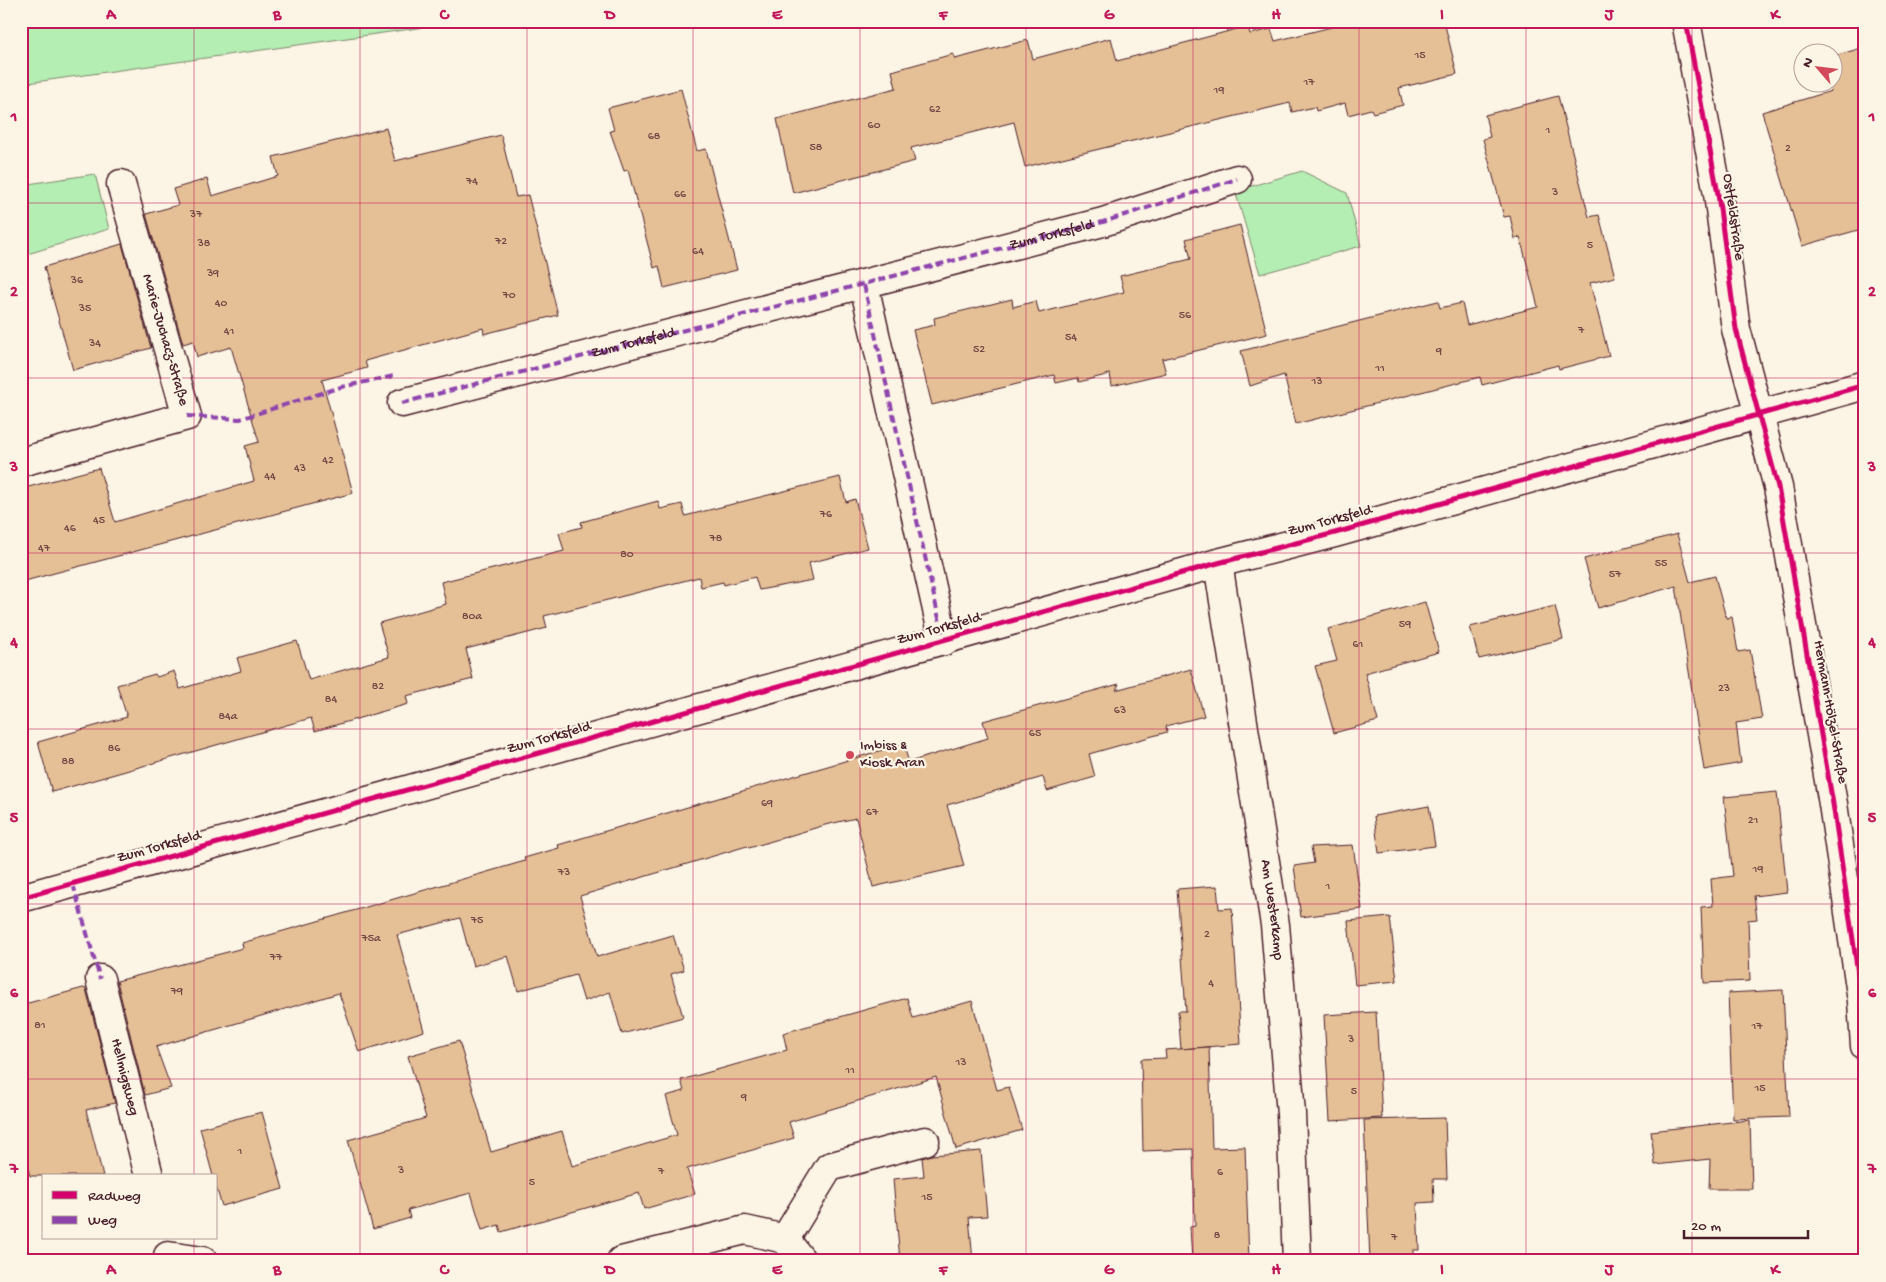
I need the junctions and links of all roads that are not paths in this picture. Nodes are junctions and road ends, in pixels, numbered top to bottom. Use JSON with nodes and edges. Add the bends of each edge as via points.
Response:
{"nodes":[{"id":1,"x":1686,"y":21,"type":"edge"},
{"id":2,"x":1237,"y":179,"type":"dead end"},
{"id":3,"x":121,"y":184,"type":"dead end"},
{"id":4,"x":864,"y":285,"type":"junction"},
{"id":5,"x":1865,"y":385,"type":"edge"},
{"id":6,"x":402,"y":403,"type":"dead end"},
{"id":7,"x":1759,"y":415,"type":"junction"},
{"id":8,"x":21,"y":462,"type":"edge"},
{"id":9,"x":1218,"y":563,"type":"junction"},
{"id":10,"x":944,"y":641,"type":"junction"},
{"id":11,"x":21,"y":898,"type":"edge"},
{"id":12,"x":100,"y":979,"type":"dead end"},
{"id":13,"x":1865,"y":1046,"type":"edge"},
{"id":14,"x":925,"y":1141,"type":"dead end"},
{"id":15,"x":148,"y":1174,"type":"edge"},
{"id":16,"x":785,"y":1239,"type":"junction"},
{"id":17,"x":165,"y":1252,"type":"edge"},
{"id":18,"x":203,"y":1261,"type":"edge"},
{"id":19,"x":621,"y":1261,"type":"edge"},
{"id":20,"x":802,"y":1261,"type":"edge"},
{"id":21,"x":1297,"y":1261,"type":"edge"}],
"edges":[{"from":1,"to":7,"type":"street","name":"Ostfeldstraße","via":[[1718,194],[1736,329]]},
{"from":2,"to":4,"type":"street","name":"Zum Torksfeld","via":[[1104,222]]},
{"from":3,"to":8,"type":"street","name":"Marie-Juchacz-Straße","via":[[187,416]]},
{"from":4,"to":6,"type":"street","name":"Zum Torksfeld"},
{"from":4,"to":10,"type":"street","name":"Zum Torksfeld"},
{"from":5,"to":7,"type":"street","name":"Zum Torksfeld"},
{"from":7,"to":9,"type":"street","name":"Zum Torksfeld"},
{"from":7,"to":13,"type":"street","name":"Hermann-Hölzel-Straße","via":[[1778,488],[1833,804],[1862,1001]]},
{"from":9,"to":10,"type":"street","name":"Zum Torksfeld"},
{"from":9,"to":21,"type":"street","name":"Am Westerkamp","via":[[1275,925],[1291,1114]]},
{"from":10,"to":11,"type":"street","name":"Zum Torksfeld"},
{"from":12,"to":15,"type":"street","name":"Hellmigsweg"},
{"from":14,"to":16,"type":"street","via":[[829,1167]]},
{"from":16,"to":19,"type":"street","via":[[745,1230]]},
{"from":16,"to":20,"type":"street"},
{"from":17,"to":18,"type":"street"}]}
